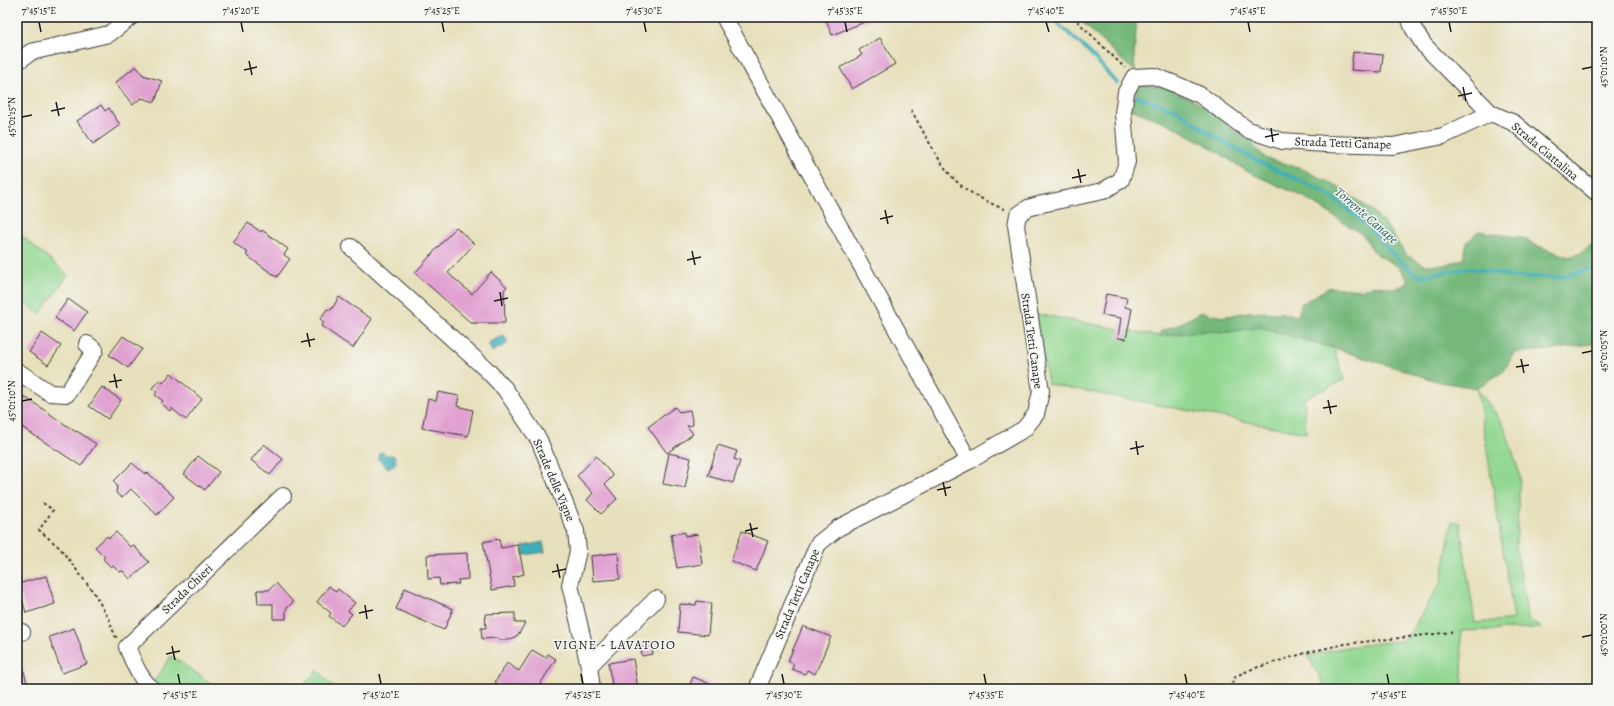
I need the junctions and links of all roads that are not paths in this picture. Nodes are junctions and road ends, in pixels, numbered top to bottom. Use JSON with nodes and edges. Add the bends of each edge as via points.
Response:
{"nodes":[{"id":1,"x":131,"y":17,"type":"edge"},
{"id":2,"x":724,"y":17,"type":"edge"},
{"id":3,"x":1409,"y":17,"type":"edge"},
{"id":4,"x":17,"y":62,"type":"edge"},
{"id":5,"x":1491,"y":113,"type":"junction"},
{"id":6,"x":1597,"y":193,"type":"edge"},
{"id":7,"x":350,"y":247,"type":"dead end"},
{"id":8,"x":87,"y":344,"type":"dead end"},
{"id":9,"x":17,"y":372,"type":"edge"},
{"id":10,"x":969,"y":461,"type":"junction"},
{"id":11,"x":283,"y":496,"type":"dead end"},
{"id":12,"x":656,"y":599,"type":"dead end"},
{"id":13,"x":589,"y":666,"type":"junction"},
{"id":14,"x":152,"y":689,"type":"edge"},
{"id":15,"x":592,"y":689,"type":"edge"},
{"id":16,"x":757,"y":689,"type":"edge"}],
"edges":[{"from":1,"to":4,"type":"street","via":[[109,34],[31,52]]},
{"from":2,"to":10,"type":"street"},
{"from":3,"to":5,"type":"street","via":[[1424,45]]},
{"from":5,"to":6,"type":"street","name":"Strada Ciattalina","via":[[1514,123]]},
{"from":5,"to":10,"type":"street","name":"Strada Tetti Canape","via":[[1443,136],[1393,146],[1282,141],[1248,130],[1200,95],[1154,76],[1129,86],[1124,113],[1127,162],[1121,180],[1103,191],[1042,204],[1028,208],[1018,215],[1016,224],[1041,391],[1036,414],[1024,430]]},
{"from":7,"to":13,"type":"street","name":"Strade delle Vigne","via":[[486,369],[505,390],[539,440],[576,531],[578,551],[570,585]]},
{"from":8,"to":9,"type":"street","via":[[95,350],[67,394],[50,393]]},
{"from":10,"to":16,"type":"street","name":"Strada Tetti Canape","via":[[838,528],[818,544]]},
{"from":11,"to":14,"type":"street","name":"Strada Chieri","via":[[127,647],[136,670]]},
{"from":12,"to":13,"type":"street"},
{"from":13,"to":15,"type":"street","name":"Strade delle Vigne"}]}
